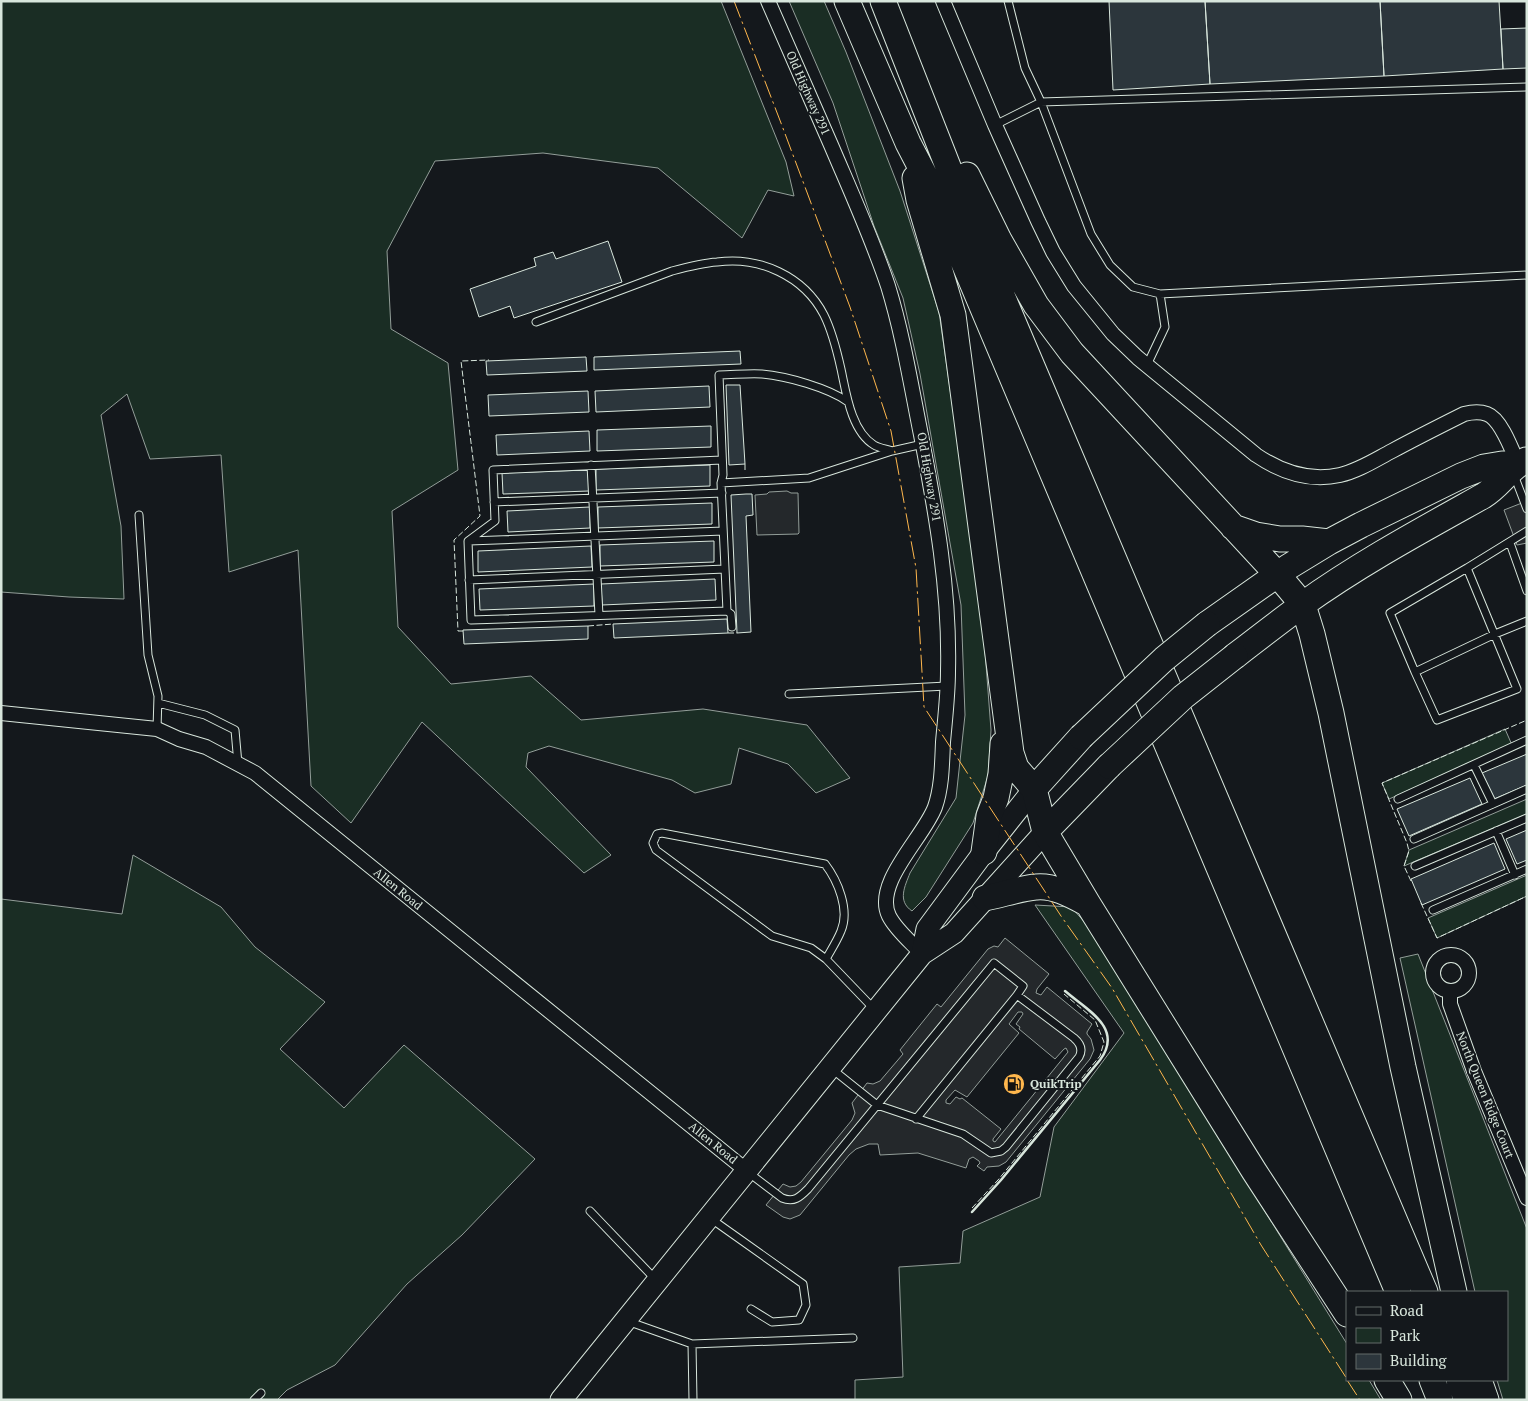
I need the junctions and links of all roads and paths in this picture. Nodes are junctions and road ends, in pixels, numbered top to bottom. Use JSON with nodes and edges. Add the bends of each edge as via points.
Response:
{"nodes":[{"id":1,"x":768,"y":1,"type":"edge"},
{"id":2,"x":848,"y":1,"type":"edge"},
{"id":3,"x":883,"y":1,"type":"edge"},
{"id":4,"x":943,"y":1,"type":"edge"},
{"id":5,"x":1008,"y":1,"type":"edge"},
{"id":6,"x":911,"y":74,"type":"junction"},
{"id":7,"x":1527,"y":87,"type":"edge"},
{"id":8,"x":1041,"y":102,"type":"junction"},
{"id":9,"x":995,"y":125,"type":"junction"},
{"id":10,"x":908,"y":143,"type":"junction"},
{"id":11,"x":1527,"y":276,"type":"edge"},
{"id":12,"x":1160,"y":294,"type":"junction"},
{"id":13,"x":536,"y":322,"type":"dead end"},
{"id":14,"x":1147,"y":366,"type":"junction"},
{"id":15,"x":848,"y":402,"type":"junction"},
{"id":16,"x":923,"y":444,"type":"junction"},
{"id":17,"x":892,"y":451,"type":"junction"},
{"id":18,"x":722,"y":460,"type":"junction"},
{"id":19,"x":1519,"y":464,"type":"edge"},
{"id":20,"x":591,"y":465,"type":"junction"},
{"id":21,"x":721,"y":483,"type":"junction"},
{"id":22,"x":722,"y":493,"type":"junction"},
{"id":23,"x":593,"y":498,"type":"junction"},
{"id":24,"x":494,"y":502,"type":"junction"},
{"id":25,"x":1527,"y":509,"type":"edge"},
{"id":26,"x":140,"y":515,"type":"dead end"},
{"id":27,"x":1233,"y":527,"type":"junction"},
{"id":28,"x":723,"y":531,"type":"junction"},
{"id":29,"x":1527,"y":531,"type":"edge"},
{"id":30,"x":595,"y":536,"type":"junction"},
{"id":31,"x":468,"y":541,"type":"junction"},
{"id":32,"x":1329,"y":542,"type":"junction"},
{"id":33,"x":1510,"y":542,"type":"junction"},
{"id":34,"x":1467,"y":568,"type":"junction"},
{"id":35,"x":725,"y":569,"type":"junction"},
{"id":36,"x":597,"y":574,"type":"junction"},
{"id":37,"x":1277,"y":574,"type":"junction"},
{"id":38,"x":469,"y":580,"type":"junction"},
{"id":39,"x":1330,"y":587,"type":"junction"},
{"id":40,"x":1527,"y":591,"type":"edge"},
{"id":41,"x":1303,"y":604,"type":"junction"},
{"id":42,"x":727,"y":611,"type":"junction"},
{"id":43,"x":598,"y":615,"type":"junction"},
{"id":44,"x":1527,"y":621,"type":"edge"},
{"id":45,"x":732,"y":627,"type":"dead end"},
{"id":46,"x":1495,"y":634,"type":"junction"},
{"id":47,"x":1317,"y":653,"type":"junction"},
{"id":48,"x":1414,"y":672,"type":"junction"},
{"id":49,"x":947,"y":686,"type":"junction"},
{"id":50,"x":789,"y":694,"type":"dead end"},
{"id":51,"x":158,"y":703,"type":"junction"},
{"id":52,"x":1005,"y":707,"type":"junction"},
{"id":53,"x":1,"y":713,"type":"edge"},
{"id":54,"x":157,"y":729,"type":"junction"},
{"id":55,"x":1527,"y":740,"type":"edge"},
{"id":56,"x":238,"y":764,"type":"junction"},
{"id":57,"x":1474,"y":765,"type":"junction"},
{"id":58,"x":1034,"y":789,"type":"junction"},
{"id":59,"x":1527,"y":790,"type":"edge"},
{"id":60,"x":1398,"y":799,"type":"dead end"},
{"id":61,"x":1493,"y":804,"type":"junction"},
{"id":62,"x":1527,"y":818,"type":"edge"},
{"id":63,"x":1496,"y":831,"type":"junction"},
{"id":64,"x":1045,"y":832,"type":"junction"},
{"id":65,"x":1414,"y":839,"type":"dead end"},
{"id":66,"x":984,"y":852,"type":"junction"},
{"id":67,"x":1415,"y":866,"type":"dead end"},
{"id":68,"x":1527,"y":869,"type":"edge"},
{"id":69,"x":1515,"y":874,"type":"junction"},
{"id":70,"x":985,"y":898,"type":"junction"},
{"id":71,"x":1088,"y":904,"type":"junction"},
{"id":72,"x":1433,"y":910,"type":"dead end"},
{"id":73,"x":922,"y":954,"type":"junction"},
{"id":74,"x":826,"y":959,"type":"junction"},
{"id":75,"x":1450,"y":992,"type":"dead end"},
{"id":76,"x":1017,"y":995,"type":"junction"},
{"id":77,"x":876,"y":1011,"type":"junction"},
{"id":78,"x":830,"y":1067,"type":"junction"},
{"id":79,"x":877,"y":1106,"type":"junction"},
{"id":80,"x":916,"y":1119,"type":"junction"},
{"id":81,"x":747,"y":1171,"type":"junction"},
{"id":82,"x":1527,"y":1198,"type":"edge"},
{"id":83,"x":590,"y":1211,"type":"dead end"},
{"id":84,"x":710,"y":1218,"type":"junction"},
{"id":85,"x":658,"y":1282,"type":"junction"},
{"id":86,"x":1398,"y":1291,"type":"edge"},
{"id":87,"x":1425,"y":1291,"type":"edge"},
{"id":88,"x":1454,"y":1291,"type":"edge"},
{"id":89,"x":751,"y":1309,"type":"dead end"},
{"id":90,"x":1346,"y":1312,"type":"edge"},
{"id":91,"x":626,"y":1321,"type":"junction"},
{"id":92,"x":853,"y":1338,"type":"dead end"},
{"id":93,"x":692,"y":1344,"type":"junction"},
{"id":94,"x":1388,"y":1381,"type":"edge"},
{"id":95,"x":1432,"y":1381,"type":"edge"},
{"id":96,"x":1459,"y":1381,"type":"edge"},
{"id":97,"x":1479,"y":1381,"type":"edge"},
{"id":98,"x":261,"y":1394,"type":"dead end"},
{"id":99,"x":254,"y":1400,"type":"edge"},
{"id":100,"x":561,"y":1400,"type":"edge"},
{"id":101,"x":693,"y":1400,"type":"edge"},
{"id":102,"x":1399,"y":1400,"type":"edge"},
{"id":103,"x":1440,"y":1400,"type":"edge"},
{"id":104,"x":1467,"y":1400,"type":"edge"},
{"id":105,"x":1486,"y":1400,"type":"edge"}],
"edges":[{"from":1,"to":16,"type":"street","name":"Old Highway 291","via":[[885,278],[906,353]]},
{"from":2,"to":10,"type":"highway"},
{"from":3,"to":6,"type":"highway"},
{"from":4,"to":9,"type":"street"},
{"from":5,"to":8,"type":"lane","via":[[1025,68]]},
{"from":6,"to":27,"type":"highway","via":[[1036,304],[1072,353]]},
{"from":6,"to":87,"type":"highway","via":[[958,192]]},
{"from":7,"to":8,"type":"lane"},
{"from":8,"to":9,"type":"lane"},
{"from":8,"to":12,"type":"lane","via":[[1091,234],[1110,265],[1133,287]]},
{"from":9,"to":14,"type":"street","via":[[1053,252],[1074,286],[1113,334]]},
{"from":10,"to":52,"type":"highway","via":[[919,200],[953,315]]},
{"from":10,"to":86,"type":"highway","via":[[936,197]]},
{"from":11,"to":12,"type":"lane"},
{"from":12,"to":14,"type":"lane","via":[[1165,327]]},
{"from":13,"to":15,"type":"lane","via":[[672,271],[719,261],[754,263],[788,276],[814,299],[832,334]]},
{"from":14,"to":19,"type":"street","via":[[1256,455],[1273,467],[1293,474],[1339,475],[1360,468],[1464,414],[1476,412],[1489,414],[1501,427]]},
{"from":15,"to":17,"type":"lane","via":[[857,424],[868,439],[874,445]]},
{"from":15,"to":18,"type":"lane","via":[[829,391],[770,375],[719,375]]},
{"from":16,"to":17,"type":"lane"},
{"from":16,"to":49,"type":"street","name":"Old Highway 291","via":[[944,574],[948,626]]},
{"from":17,"to":21,"type":"lane","via":[[809,478]]},
{"from":18,"to":20,"type":"lane"},
{"from":18,"to":21,"type":"lane"},
{"from":19,"to":25,"type":"lane"},
{"from":19,"to":32,"type":"highway","via":[[1484,467],[1460,476]]},
{"from":19,"to":39,"type":"highway","via":[[1486,494]]},
{"from":20,"to":23,"type":"lane"},
{"from":20,"to":24,"type":"lane","via":[[493,470]]},
{"from":21,"to":22,"type":"lane"},
{"from":22,"to":23,"type":"lane"},
{"from":22,"to":28,"type":"lane"},
{"from":23,"to":24,"type":"lane"},
{"from":23,"to":30,"type":"lane"},
{"from":24,"to":31,"type":"lane","via":[[495,521]]},
{"from":26,"to":51,"type":"lane","via":[[148,655]]},
{"from":27,"to":32,"type":"highway","via":[[1280,539]]},
{"from":27,"to":37,"type":"highway"},
{"from":28,"to":30,"type":"lane"},
{"from":28,"to":35,"type":"lane"},
{"from":29,"to":33,"type":"lane"},
{"from":30,"to":31,"type":"lane"},
{"from":30,"to":36,"type":"lane"},
{"from":31,"to":38,"type":"lane"},
{"from":32,"to":37,"type":"highway"},
{"from":33,"to":34,"type":"lane"},
{"from":33,"to":40,"type":"lane"},
{"from":34,"to":46,"type":"lane"},
{"from":34,"to":48,"type":"lane","via":[[1390,613]]},
{"from":35,"to":36,"type":"lane"},
{"from":35,"to":42,"type":"lane"},
{"from":36,"to":38,"type":"lane"},
{"from":36,"to":43,"type":"lane"},
{"from":37,"to":41,"type":"highway"},
{"from":37,"to":58,"type":"highway","bridge":true,"via":[[1164,659],[1081,737]]},
{"from":38,"to":43,"type":"lane","via":[[471,620]]},
{"from":39,"to":41,"type":"highway"},
{"from":39,"to":47,"type":"highway","via":[[1321,618]]},
{"from":41,"to":47,"type":"highway"},
{"from":41,"to":64,"type":"highway","bridge":true,"via":[[1183,698],[1109,766]]},
{"from":42,"to":43,"type":"lane"},
{"from":42,"to":45,"type":"lane","via":[[731,614]]},
{"from":44,"to":46,"type":"lane"},
{"from":46,"to":48,"type":"lane"},
{"from":46,"to":48,"type":"lane","via":[[1517,689],[1437,720]]},
{"from":47,"to":88,"type":"highway","via":[[1403,1067]]},
{"from":49,"to":50,"type":"lane"},
{"from":49,"to":73,"type":"street","name":"Old Highway 291","via":[[940,787],[935,808],[897,868],[888,886],[886,900],[892,921]]},
{"from":51,"to":54,"type":"lane"},
{"from":51,"to":56,"type":"lane","via":[[205,715],[235,730]]},
{"from":52,"to":58,"type":"highway","via":[[1016,768]]},
{"from":52,"to":66,"type":"highway","via":[[1001,774],[989,816]]},
{"from":53,"to":54,"type":"street","name":"Allen Road"},
{"from":54,"to":56,"type":"street","name":"Allen Road","via":[[206,747]]},
{"from":55,"to":57,"type":"lane"},
{"from":56,"to":81,"type":"street","name":"Allen Road","via":[[255,773]]},
{"from":57,"to":60,"type":"lane"},
{"from":57,"to":61,"type":"lane"},
{"from":58,"to":64,"type":"highway"},
{"from":58,"to":66,"type":"main road"},
{"from":59,"to":61,"type":"lane"},
{"from":61,"to":65,"type":"lane"},
{"from":62,"to":63,"type":"lane"},
{"from":63,"to":67,"type":"lane"},
{"from":63,"to":69,"type":"lane"},
{"from":64,"to":70,"type":"main road"},
{"from":64,"to":71,"type":"highway"},
{"from":66,"to":73,"type":"main road","via":[[927,929]]},
{"from":68,"to":69,"type":"lane"},
{"from":69,"to":72,"type":"lane"},
{"from":70,"to":71,"type":"highway","via":[[1037,886],[1051,888]]},
{"from":70,"to":73,"type":"main road","via":[[954,933]]},
{"from":71,"to":90,"type":"highway","via":[[1248,1162]]},
{"from":73,"to":77,"type":"main road"},
{"from":74,"to":74,"type":"lane","via":[[811,948],[772,936],[656,850],[654,838],[662,833],[825,864],[839,888],[844,909],[842,929]]},
{"from":74,"to":77,"type":"lane"},
{"from":75,"to":82,"type":"street","name":"North Queen Ridge Court","via":[[1450,1004],[1474,1071]]},
{"from":76,"to":79,"type":"lane","via":[[1023,986],[994,963]]},
{"from":76,"to":80,"type":"lane"},
{"from":76,"to":80,"type":"lane","via":[[1077,1041],[1081,1049],[1079,1058],[1006,1147],[996,1153],[989,1152],[963,1134]]},
{"from":77,"to":78,"type":"main road"},
{"from":78,"to":79,"type":"lane"},
{"from":78,"to":81,"type":"main road"},
{"from":79,"to":80,"type":"lane"},
{"from":79,"to":81,"type":"lane","via":[[799,1198],[782,1198]]},
{"from":81,"to":84,"type":"main road"},
{"from":83,"to":85,"type":"lane"},
{"from":84,"to":85,"type":"main road"},
{"from":84,"to":89,"type":"lane","via":[[803,1284],[806,1305],[799,1320],[772,1322]]},
{"from":85,"to":91,"type":"main road"},
{"from":91,"to":93,"type":"lane"},
{"from":91,"to":100,"type":"main road"},
{"from":92,"to":93,"type":"lane"},
{"from":93,"to":101,"type":"lane"},
{"from":94,"to":102,"type":"highway"},
{"from":95,"to":103,"type":"highway"},
{"from":96,"to":104,"type":"highway"},
{"from":97,"to":105,"type":"highway"},
{"from":98,"to":99,"type":"lane"}]}
